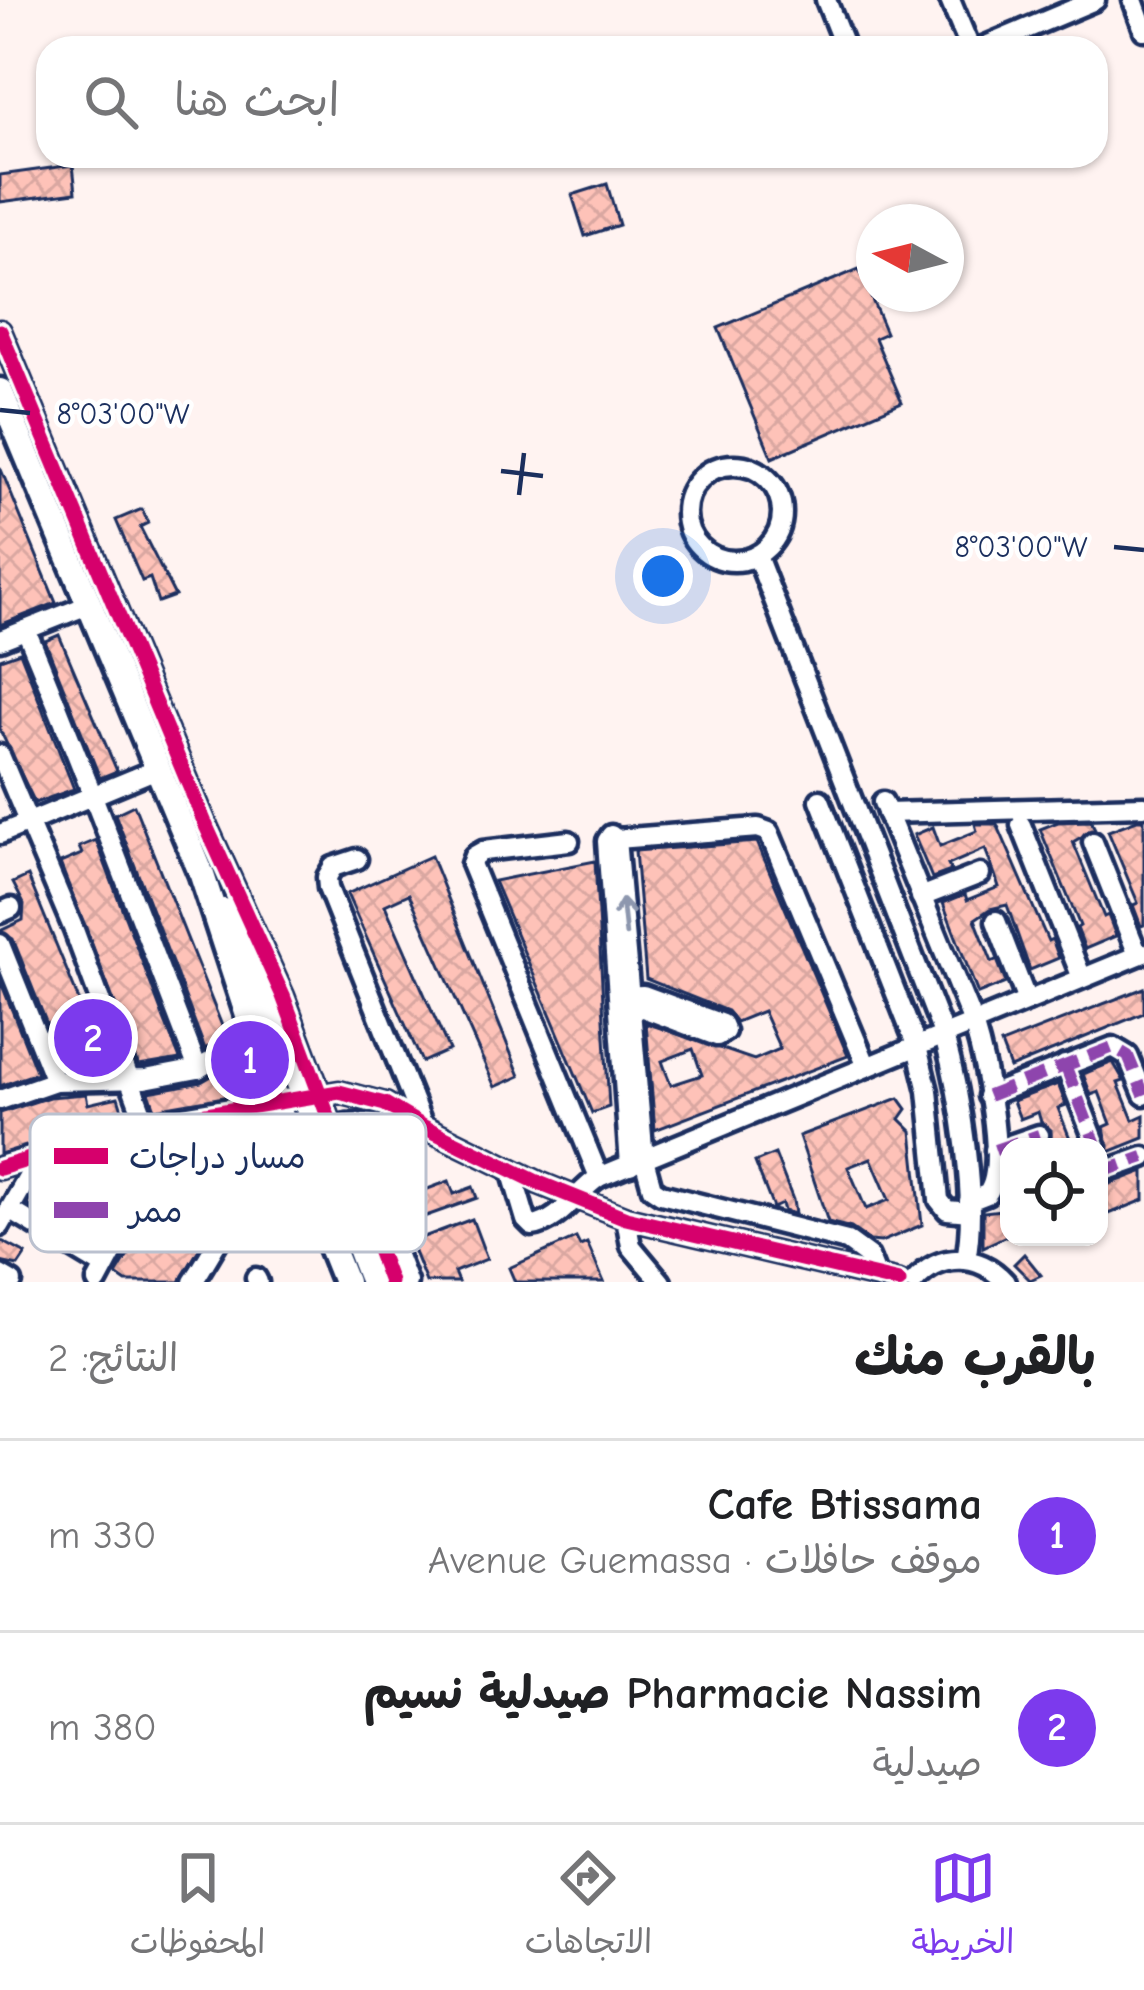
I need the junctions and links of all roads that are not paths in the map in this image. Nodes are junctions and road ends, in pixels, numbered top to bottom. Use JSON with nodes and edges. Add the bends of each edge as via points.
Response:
{"nodes":[{"id":1,"x":826,"y":0,"type":"edge"},
{"id":2,"x":950,"y":0,"type":"edge"},
{"id":3,"x":1095,"y":0,"type":"edge"},
{"id":4,"x":1133,"y":0,"type":"edge"},
{"id":5,"x":1144,"y":30,"type":"edge"},
{"id":6,"x":840,"y":36,"type":"edge"},
{"id":7,"x":965,"y":36,"type":"edge"},
{"id":8,"x":1009,"y":36,"type":"edge"},
{"id":9,"x":0,"y":332,"type":"edge"},
{"id":10,"x":0,"y":391,"type":"edge"},
{"id":11,"x":757,"y":556,"type":"junction"},
{"id":12,"x":88,"y":604,"type":"junction"},
{"id":13,"x":26,"y":630,"type":"junction"},
{"id":14,"x":0,"y":640,"type":"edge"},
{"id":15,"x":2,"y":765,"type":"edge"},
{"id":16,"x":157,"y":769,"type":"junction"},
{"id":17,"x":95,"y":795,"type":"junction"},
{"id":18,"x":820,"y":800,"type":"dead end"},
{"id":19,"x":1144,"y":806,"type":"edge"},
{"id":20,"x":29,"y":823,"type":"junction"},
{"id":21,"x":1021,"y":825,"type":"dead end"},
{"id":22,"x":0,"y":834,"type":"edge"},
{"id":23,"x":568,"y":841,"type":"dead end"},
{"id":24,"x":1093,"y":842,"type":"dead end"},
{"id":25,"x":357,"y":859,"type":"dead end"},
{"id":26,"x":980,"y":874,"type":"dead end"},
{"id":27,"x":202,"y":875,"type":"junction"},
{"id":28,"x":921,"y":896,"type":"junction"},
{"id":29,"x":996,"y":921,"type":"dead end"},
{"id":30,"x":0,"y":944,"type":"edge"},
{"id":31,"x":1141,"y":954,"type":"edge"},
{"id":32,"x":1082,"y":978,"type":"junction"},
{"id":33,"x":1027,"y":1001,"type":"junction"},
{"id":34,"x":973,"y":1024,"type":"junction"},
{"id":35,"x":256,"y":1034,"type":"junction"},
{"id":36,"x":944,"y":1036,"type":"junction"},
{"id":37,"x":917,"y":1047,"type":"junction"},
{"id":38,"x":1065,"y":1064,"type":"junction"},
{"id":39,"x":867,"y":1067,"type":"junction"},
{"id":40,"x":198,"y":1069,"type":"junction"},
{"id":41,"x":131,"y":1079,"type":"junction"},
{"id":42,"x":56,"y":1081,"type":"junction"},
{"id":43,"x":312,"y":1095,"type":"junction"},
{"id":44,"x":1144,"y":1095,"type":"edge"},
{"id":45,"x":988,"y":1096,"type":"junction"},
{"id":46,"x":0,"y":1100,"type":"edge"},
{"id":47,"x":277,"y":1101,"type":"junction"},
{"id":48,"x":143,"y":1114,"type":"edge"},
{"id":49,"x":203,"y":1114,"type":"edge"},
{"id":50,"x":281,"y":1114,"type":"edge"},
{"id":51,"x":324,"y":1114,"type":"edge"},
{"id":52,"x":402,"y":1114,"type":"edge"},
{"id":53,"x":419,"y":1114,"type":"edge"},
{"id":54,"x":426,"y":1128,"type":"edge"},
{"id":55,"x":1039,"y":1135,"type":"dead end"},
{"id":56,"x":1092,"y":1138,"type":"edge"},
{"id":57,"x":995,"y":1150,"type":"junction"},
{"id":58,"x":1144,"y":1156,"type":"edge"},
{"id":59,"x":30,"y":1157,"type":"edge"},
{"id":60,"x":1108,"y":1160,"type":"edge"},
{"id":61,"x":637,"y":1162,"type":"junction"},
{"id":62,"x":0,"y":1168,"type":"edge"},
{"id":63,"x":511,"y":1169,"type":"junction"},
{"id":64,"x":30,"y":1174,"type":"edge"},
{"id":65,"x":599,"y":1177,"type":"junction"},
{"id":66,"x":577,"y":1200,"type":"junction"},
{"id":67,"x":969,"y":1207,"type":"junction"},
{"id":68,"x":5,"y":1218,"type":"edge"},
{"id":69,"x":626,"y":1218,"type":"junction"},
{"id":70,"x":57,"y":1252,"type":"edge"},
{"id":71,"x":213,"y":1252,"type":"edge"},
{"id":72,"x":333,"y":1252,"type":"edge"},
{"id":73,"x":364,"y":1252,"type":"edge"},
{"id":74,"x":379,"y":1252,"type":"edge"},
{"id":75,"x":392,"y":1252,"type":"edge"},
{"id":76,"x":966,"y":1259,"type":"junction"},
{"id":77,"x":0,"y":1275,"type":"edge"},
{"id":78,"x":829,"y":1275,"type":"edge"},
{"id":79,"x":877,"y":1277,"type":"junction"},
{"id":80,"x":97,"y":1278,"type":"edge"},
{"id":81,"x":11,"y":1282,"type":"edge"},
{"id":82,"x":193,"y":1282,"type":"edge"},
{"id":83,"x":345,"y":1282,"type":"edge"},
{"id":84,"x":372,"y":1282,"type":"edge"},
{"id":85,"x":390,"y":1282,"type":"edge"},
{"id":86,"x":407,"y":1282,"type":"edge"},
{"id":87,"x":662,"y":1282,"type":"edge"},
{"id":88,"x":899,"y":1282,"type":"edge"},
{"id":89,"x":914,"y":1282,"type":"edge"},
{"id":90,"x":1005,"y":1282,"type":"edge"}],
"edges":[{"from":1,"to":6,"type":"street"},
{"from":2,"to":7,"type":"street"},
{"from":3,"to":8,"type":"street"},
{"from":4,"to":5,"type":"street"},
{"from":9,"to":43,"type":"street","via":[[272,968]]},
{"from":10,"to":12,"type":"main road"},
{"from":11,"to":11,"type":"street","via":[[780,526],[775,488],[745,467],[710,472],[688,501],[695,540],[722,560]]},
{"from":11,"to":36,"type":"street"},
{"from":12,"to":13,"type":"street"},
{"from":12,"to":16,"type":"main road"},
{"from":13,"to":14,"type":"street"},
{"from":13,"to":17,"type":"street"},
{"from":15,"to":20,"type":"street"},
{"from":16,"to":17,"type":"street"},
{"from":16,"to":27,"type":"main road"},
{"from":17,"to":20,"type":"street"},
{"from":17,"to":40,"type":"street"},
{"from":18,"to":37,"type":"street"},
{"from":19,"to":28,"type":"street","via":[[885,807]]},
{"from":20,"to":22,"type":"street"},
{"from":20,"to":41,"type":"street"},
{"from":21,"to":32,"type":"street"},
{"from":23,"to":65,"type":"street","via":[[483,851],[471,864]]},
{"from":24,"to":31,"type":"street"},
{"from":25,"to":53,"type":"street","via":[[333,867],[328,888]]},
{"from":26,"to":28,"type":"street"},
{"from":27,"to":35,"type":"main road"},
{"from":27,"to":43,"type":"main road"},
{"from":28,"to":34,"type":"street"},
{"from":29,"to":33,"type":"street"},
{"from":30,"to":42,"type":"street"},
{"from":31,"to":32,"type":"street"},
{"from":32,"to":33,"type":"street"},
{"from":33,"to":34,"type":"street"},
{"from":34,"to":36,"type":"street"},
{"from":34,"to":45,"type":"street"},
{"from":35,"to":40,"type":"street"},
{"from":35,"to":47,"type":"main road"},
{"from":36,"to":37,"type":"street"},
{"from":36,"to":67,"type":"street"},
{"from":37,"to":39,"type":"street"},
{"from":37,"to":67,"type":"street","via":[[939,1200],[947,1210]]},
{"from":38,"to":44,"type":"street","via":[[1119,1048]]},
{"from":38,"to":45,"type":"street"},
{"from":38,"to":56,"type":"street"},
{"from":39,"to":61,"type":"street"},
{"from":39,"to":61,"type":"street","via":[[770,832],[616,839]]},
{"from":40,"to":41,"type":"street"},
{"from":41,"to":42,"type":"street"},
{"from":41,"to":48,"type":"street"},
{"from":42,"to":46,"type":"street"},
{"from":43,"to":47,"type":"street"},
{"from":43,"to":51,"type":"main road"},
{"from":43,"to":52,"type":"street","via":[[339,1092]]},
{"from":45,"to":57,"type":"street"},
{"from":47,"to":49,"type":"street"},
{"from":47,"to":50,"type":"main road"},
{"from":54,"to":63,"type":"street"},
{"from":55,"to":57,"type":"street"},
{"from":57,"to":67,"type":"street","via":[[994,1183]]},
{"from":58,"to":60,"type":"street"},
{"from":59,"to":62,"type":"street"},
{"from":61,"to":65,"type":"street"},
{"from":61,"to":79,"type":"street","via":[[656,1192],[848,1241],[869,1257]]},
{"from":63,"to":66,"type":"street"},
{"from":63,"to":66,"type":"street","via":[[532,1226]]},
{"from":64,"to":68,"type":"street"},
{"from":65,"to":66,"type":"street"},
{"from":66,"to":69,"type":"street"},
{"from":67,"to":76,"type":"street"},
{"from":69,"to":78,"type":"street"},
{"from":69,"to":87,"type":"street","via":[[631,1246]]},
{"from":70,"to":80,"type":"street"},
{"from":71,"to":82,"type":"street"},
{"from":72,"to":83,"type":"main road"},
{"from":73,"to":84,"type":"main road"},
{"from":74,"to":85,"type":"street"},
{"from":75,"to":86,"type":"street"},
{"from":76,"to":89,"type":"street","via":[[935,1264]]},
{"from":76,"to":90,"type":"street"},
{"from":77,"to":81,"type":"street"},
{"from":78,"to":79,"type":"street"},
{"from":79,"to":88,"type":"street"}]}
